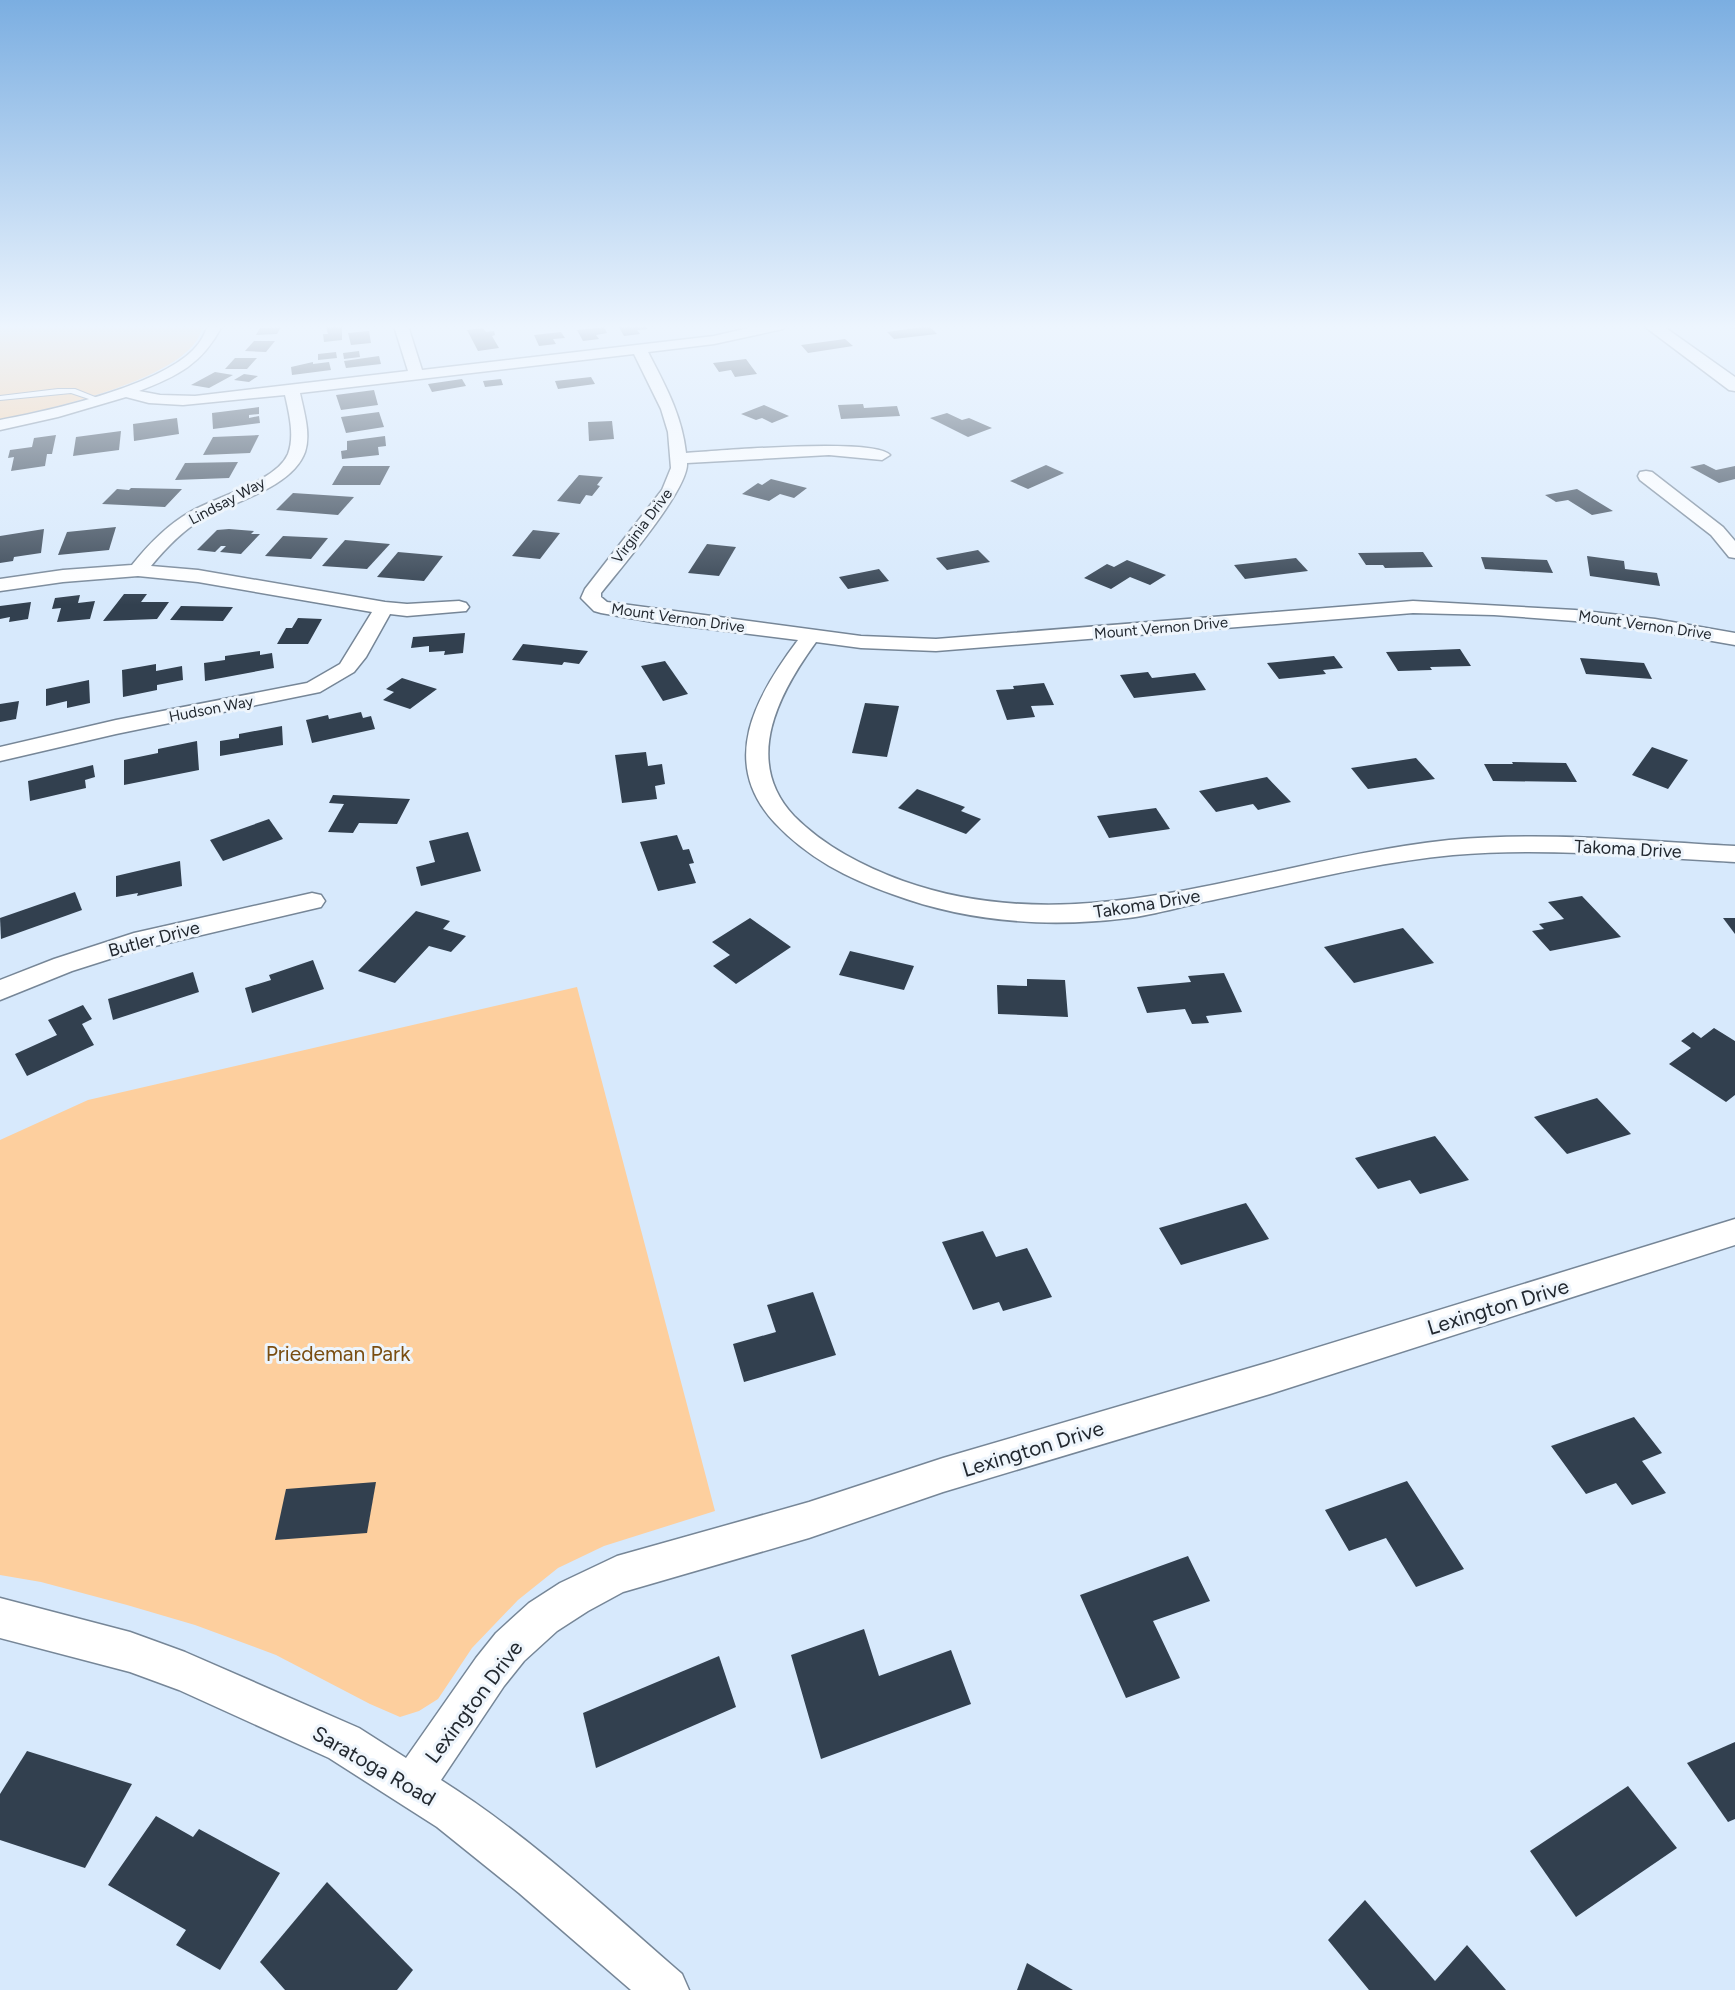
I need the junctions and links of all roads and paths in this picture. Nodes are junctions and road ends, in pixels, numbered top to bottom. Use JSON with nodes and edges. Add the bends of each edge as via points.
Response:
{"nodes":[{"id":1,"x":26,"y":419,"type":"edge"},
{"id":2,"x":297,"y":419,"type":"edge"},
{"id":3,"x":672,"y":419,"type":"edge"},
{"id":4,"x":0,"y":425,"type":"edge"},
{"id":5,"x":882,"y":454,"type":"dead end"},
{"id":6,"x":680,"y":458,"type":"junction"},
{"id":7,"x":1646,"y":476,"type":"dead end"},
{"id":8,"x":1735,"y":553,"type":"edge"},
{"id":9,"x":138,"y":570,"type":"junction"},
{"id":10,"x":0,"y":585,"type":"edge"},
{"id":11,"x":591,"y":598,"type":"joint"},
{"id":12,"x":459,"y":607,"type":"dead end"},
{"id":13,"x":385,"y":608,"type":"junction"},
{"id":14,"x":811,"y":636,"type":"junction"},
{"id":15,"x":1735,"y":639,"type":"edge"},
{"id":16,"x":0,"y":754,"type":"edge"},
{"id":17,"x":1735,"y":854,"type":"edge"},
{"id":18,"x":312,"y":901,"type":"dead end"},
{"id":19,"x":0,"y":991,"type":"edge"},
{"id":20,"x":1735,"y":1232,"type":"edge"},
{"id":21,"x":0,"y":1618,"type":"edge"},
{"id":22,"x":412,"y":1787,"type":"junction"},
{"id":23,"x":666,"y":1990,"type":"edge"}],
"edges":[{"from":1,"to":4,"type":"street"},
{"from":2,"to":9,"type":"street","name":"Lindsay Way","via":[[299,435],[292,462],[267,481],[180,527],[153,550]]},
{"from":3,"to":6,"type":"street","name":"Virginia Drive"},
{"from":5,"to":6,"type":"street","via":[[829,450]]},
{"from":6,"to":11,"type":"street","name":"Virginia Drive","via":[[670,491],[616,558]]},
{"from":7,"to":8,"type":"street","via":[[1717,531]]},
{"from":9,"to":10,"type":"street"},
{"from":9,"to":13,"type":"street","via":[[198,576]]},
{"from":11,"to":14,"type":"street","name":"Mount Vernon Drive","via":[[601,607]]},
{"from":12,"to":13,"type":"street"},
{"from":13,"to":16,"type":"street","name":"Hudson Way","via":[[347,668],[313,688]]},
{"from":14,"to":15,"type":"street","name":"Mount Vernon Drive","via":[[897,644],[982,643],[1413,607],[1579,615]]},
{"from":14,"to":17,"type":"street","name":"Takoma Drive","via":[[776,691],[757,738],[760,783],[768,801],[796,832],[824,854],[886,883],[957,905],[1036,914],[1120,911],[1394,855],[1495,844]]},
{"from":18,"to":19,"type":"street","name":"Butler Drive","via":[[134,942]]},
{"from":20,"to":22,"type":"street","name":"Lexington Drive","via":[[809,1520],[617,1575],[543,1617],[510,1647]]},
{"from":21,"to":22,"type":"street","name":"Saratoga Road","via":[[130,1652],[185,1672],[344,1743]]},
{"from":22,"to":23,"type":"street","name":"Saratoga Road","via":[[452,1812],[535,1877]]}]}
